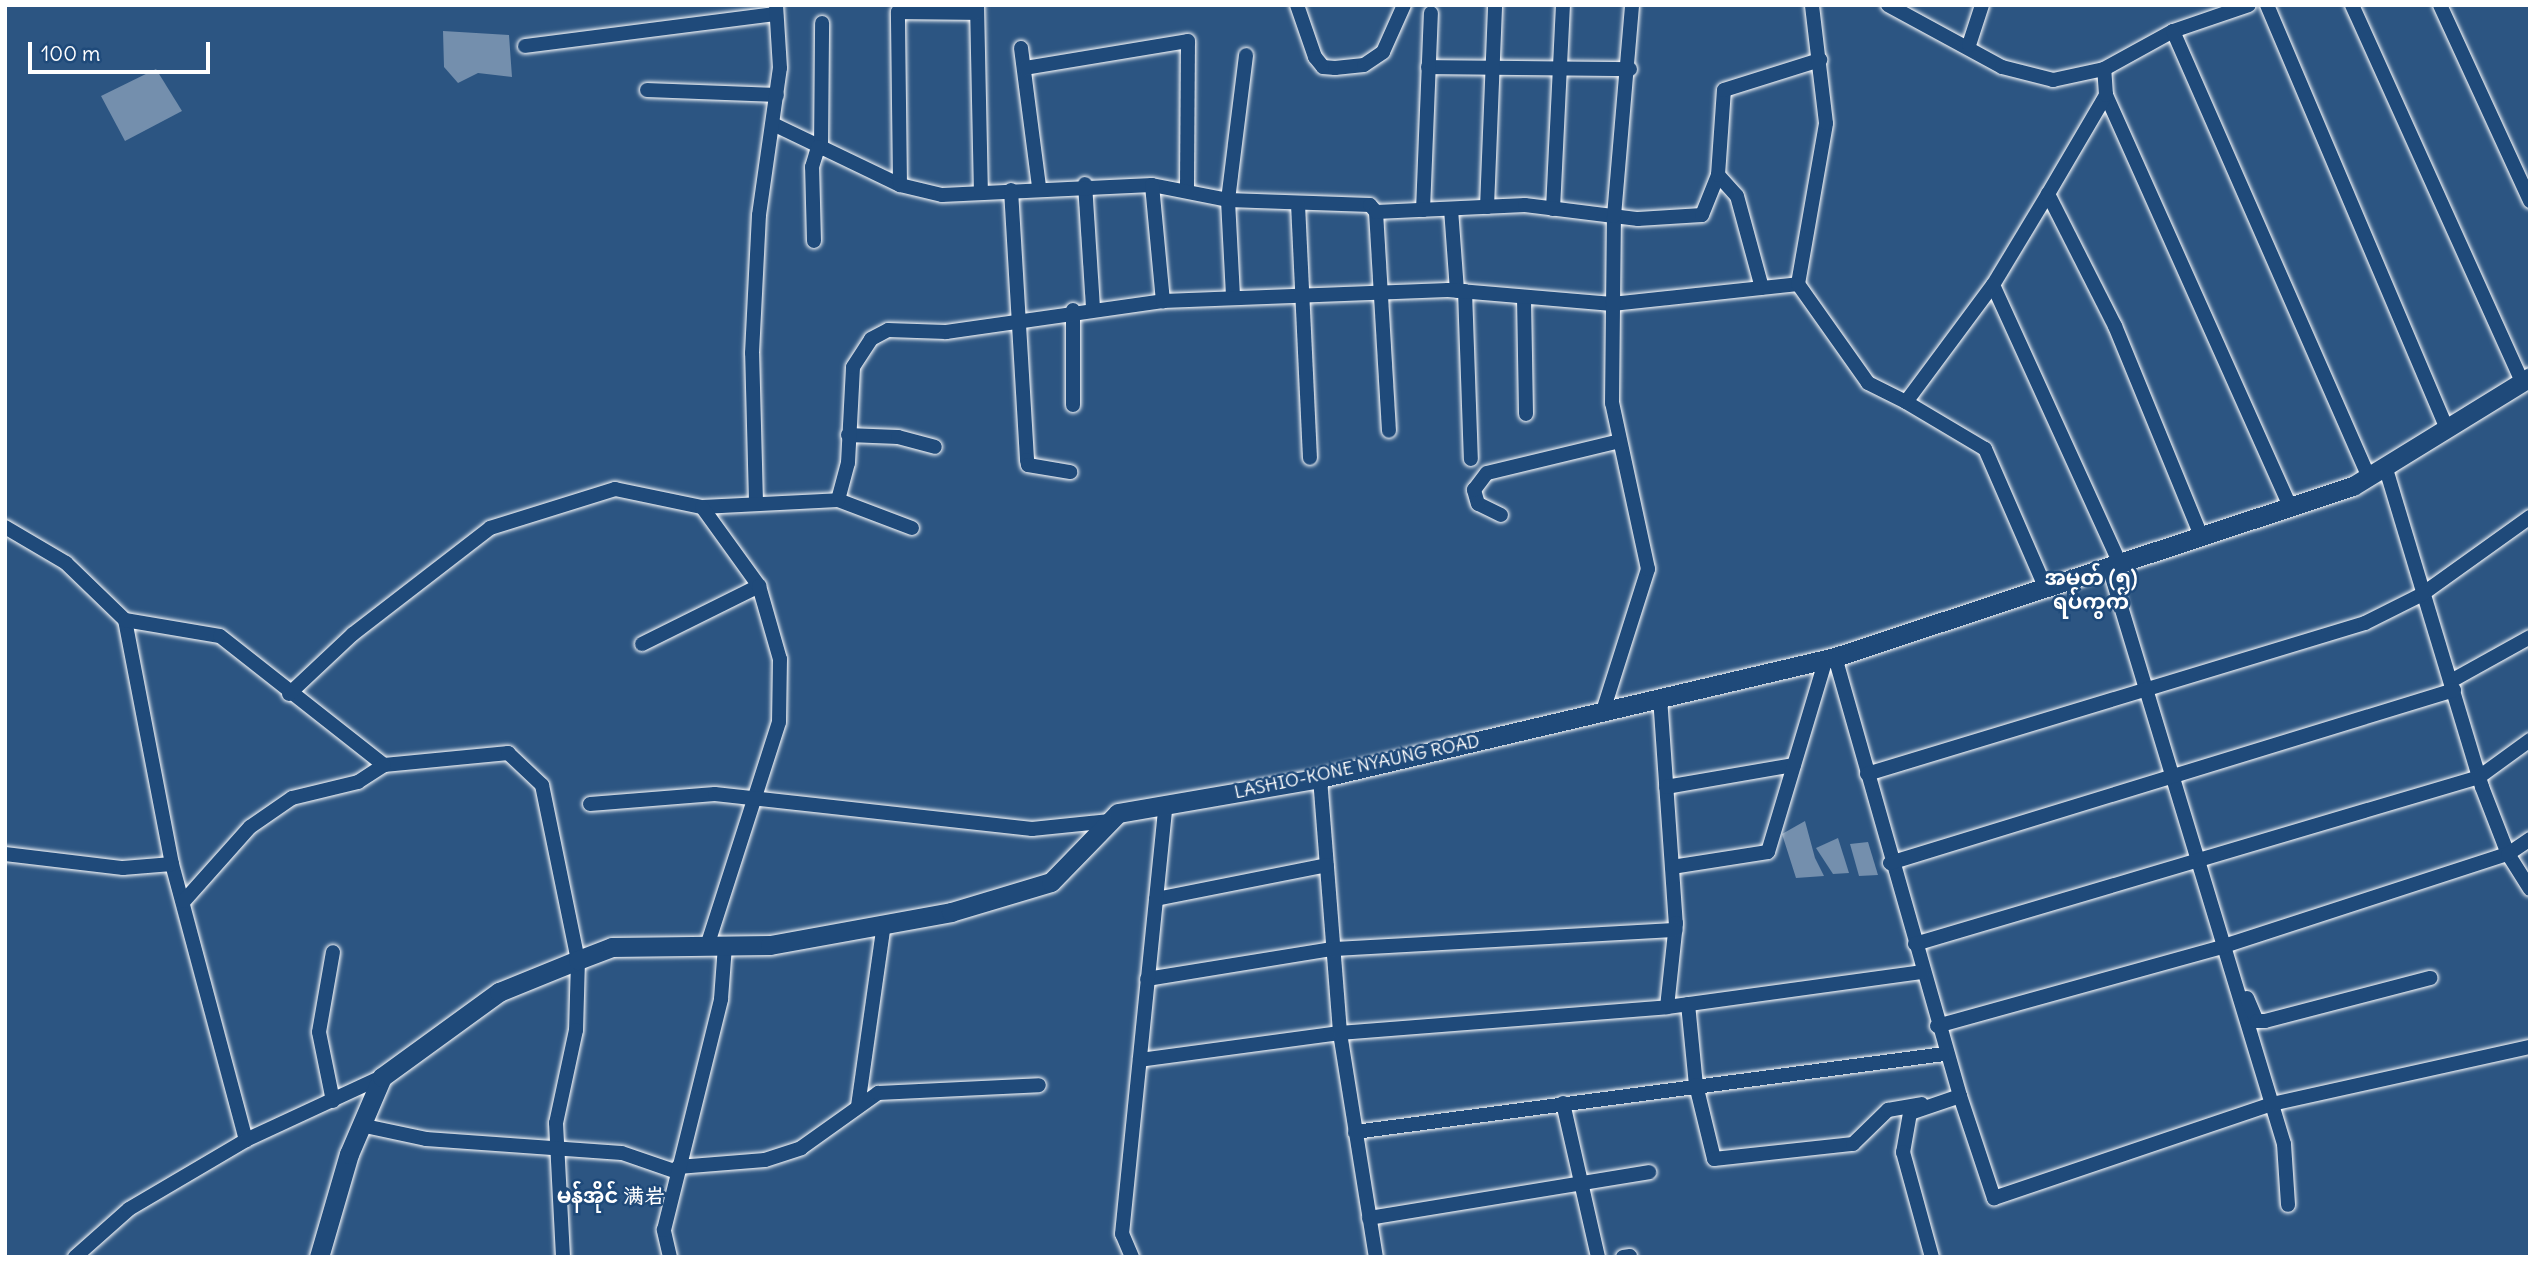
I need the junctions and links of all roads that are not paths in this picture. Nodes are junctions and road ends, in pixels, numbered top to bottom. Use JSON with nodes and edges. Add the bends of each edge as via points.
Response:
{"nodes":[{"id":1,"x":1297,"y":5,"type":"edge"},
{"id":2,"x":1404,"y":5,"type":"edge"},
{"id":3,"x":1494,"y":5,"type":"edge"},
{"id":4,"x":1563,"y":5,"type":"edge"},
{"id":5,"x":1632,"y":5,"type":"edge"},
{"id":6,"x":1812,"y":5,"type":"edge"},
{"id":7,"x":1888,"y":5,"type":"edge"},
{"id":8,"x":1982,"y":5,"type":"edge"},
{"id":9,"x":2249,"y":5,"type":"edge"},
{"id":10,"x":2267,"y":5,"type":"edge"},
{"id":11,"x":2351,"y":5,"type":"edge"},
{"id":12,"x":2440,"y":5,"type":"edge"},
{"id":13,"x":977,"y":9,"type":"edge"},
{"id":14,"x":776,"y":10,"type":"edge"},
{"id":15,"x":1431,"y":13,"type":"dead end"},
{"id":16,"x":822,"y":23,"type":"dead end"},
{"id":17,"x":2173,"y":31,"type":"junction"},
{"id":18,"x":526,"y":46,"type":"dead end"},
{"id":19,"x":1969,"y":46,"type":"junction"},
{"id":20,"x":1021,"y":48,"type":"dead end"},
{"id":21,"x":1246,"y":55,"type":"dead end"},
{"id":22,"x":1819,"y":60,"type":"junction"},
{"id":23,"x":1491,"y":66,"type":"junction"},
{"id":24,"x":1428,"y":67,"type":"junction"},
{"id":25,"x":1558,"y":67,"type":"junction"},
{"id":26,"x":1025,"y":68,"type":"junction"},
{"id":27,"x":1630,"y":69,"type":"junction"},
{"id":28,"x":2104,"y":69,"type":"junction"},
{"id":29,"x":647,"y":90,"type":"dead end"},
{"id":30,"x":777,"y":95,"type":"junction"},
{"id":31,"x":2106,"y":95,"type":"junction"},
{"id":32,"x":773,"y":124,"type":"junction"},
{"id":33,"x":819,"y":148,"type":"junction"},
{"id":34,"x":1718,"y":175,"type":"junction"},
{"id":35,"x":1085,"y":184,"type":"junction"},
{"id":36,"x":900,"y":185,"type":"junction"},
{"id":37,"x":1152,"y":185,"type":"junction"},
{"id":38,"x":1039,"y":187,"type":"junction"},
{"id":39,"x":1187,"y":188,"type":"junction"},
{"id":40,"x":1011,"y":190,"type":"junction"},
{"id":41,"x":981,"y":193,"type":"junction"},
{"id":42,"x":2048,"y":194,"type":"junction"},
{"id":43,"x":1228,"y":200,"type":"junction"},
{"id":44,"x":2530,"y":201,"type":"edge"},
{"id":45,"x":1298,"y":204,"type":"junction"},
{"id":46,"x":1487,"y":207,"type":"junction"},
{"id":47,"x":1451,"y":209,"type":"junction"},
{"id":48,"x":1553,"y":209,"type":"junction"},
{"id":49,"x":1423,"y":210,"type":"junction"},
{"id":50,"x":1376,"y":212,"type":"junction"},
{"id":51,"x":1614,"y":216,"type":"junction"},
{"id":52,"x":814,"y":241,"type":"dead end"},
{"id":53,"x":1798,"y":284,"type":"junction"},
{"id":54,"x":1993,"y":285,"type":"junction"},
{"id":55,"x":1762,"y":288,"type":"junction"},
{"id":56,"x":1461,"y":291,"type":"junction"},
{"id":57,"x":1378,"y":292,"type":"junction"},
{"id":58,"x":1302,"y":294,"type":"junction"},
{"id":59,"x":1233,"y":296,"type":"junction"},
{"id":60,"x":1524,"y":298,"type":"junction"},
{"id":61,"x":1163,"y":301,"type":"junction"},
{"id":62,"x":1612,"y":304,"type":"junction"},
{"id":63,"x":1093,"y":309,"type":"junction"},
{"id":64,"x":1073,"y":310,"type":"junction"},
{"id":65,"x":1023,"y":317,"type":"junction"},
{"id":66,"x":2526,"y":379,"type":"edge"},
{"id":67,"x":1906,"y":402,"type":"junction"},
{"id":68,"x":1073,"y":405,"type":"dead end"},
{"id":69,"x":1526,"y":414,"type":"dead end"},
{"id":70,"x":2446,"y":429,"type":"junction"},
{"id":71,"x":1390,"y":431,"type":"dead end"},
{"id":72,"x":848,"y":435,"type":"junction"},
{"id":73,"x":1616,"y":442,"type":"junction"},
{"id":74,"x":935,"y":447,"type":"dead end"},
{"id":75,"x":1310,"y":458,"type":"dead end"},
{"id":76,"x":1471,"y":458,"type":"dead end"},
{"id":77,"x":1070,"y":472,"type":"dead end"},
{"id":78,"x":2378,"y":474,"type":"junction"},
{"id":79,"x":838,"y":500,"type":"junction"},
{"id":80,"x":756,"y":502,"type":"junction"},
{"id":81,"x":702,"y":507,"type":"junction"},
{"id":82,"x":2291,"y":509,"type":"junction"},
{"id":83,"x":1501,"y":515,"type":"dead end"},
{"id":84,"x":2530,"y":517,"type":"edge"},
{"id":85,"x":5,"y":527,"type":"edge"},
{"id":86,"x":912,"y":528,"type":"dead end"},
{"id":87,"x":2202,"y":538,"type":"junction"},
{"id":88,"x":2115,"y":566,"type":"junction"},
{"id":89,"x":759,"y":586,"type":"junction"},
{"id":90,"x":2046,"y":589,"type":"junction"},
{"id":91,"x":2421,"y":595,"type":"junction"},
{"id":92,"x":125,"y":620,"type":"junction"},
{"id":93,"x":2530,"y":637,"type":"edge"},
{"id":94,"x":642,"y":644,"type":"dead end"},
{"id":95,"x":1830,"y":658,"type":"junction"},
{"id":96,"x":2453,"y":685,"type":"junction"},
{"id":97,"x":2146,"y":688,"type":"junction"},
{"id":98,"x":289,"y":694,"type":"junction"},
{"id":99,"x":1660,"y":697,"type":"junction"},
{"id":100,"x":1603,"y":711,"type":"junction"},
{"id":101,"x":2530,"y":740,"type":"edge"},
{"id":102,"x":384,"y":765,"type":"junction"},
{"id":103,"x":1794,"y":765,"type":"junction"},
{"id":104,"x":1867,"y":774,"type":"junction"},
{"id":105,"x":2175,"y":776,"type":"junction"},
{"id":106,"x":2479,"y":777,"type":"junction"},
{"id":107,"x":1320,"y":778,"type":"junction"},
{"id":108,"x":1666,"y":787,"type":"junction"},
{"id":109,"x":752,"y":800,"type":"junction"},
{"id":110,"x":590,"y":804,"type":"dead end"},
{"id":111,"x":1165,"y":807,"type":"junction"},
{"id":112,"x":1110,"y":821,"type":"junction"},
{"id":113,"x":2530,"y":839,"type":"edge"},
{"id":114,"x":5,"y":854,"type":"edge"},
{"id":115,"x":2508,"y":854,"type":"junction"},
{"id":116,"x":2198,"y":860,"type":"junction"},
{"id":117,"x":1890,"y":863,"type":"junction"},
{"id":118,"x":172,"y":864,"type":"junction"},
{"id":119,"x":1327,"y":864,"type":"junction"},
{"id":120,"x":1672,"y":867,"type":"junction"},
{"id":121,"x":2529,"y":886,"type":"edge"},
{"id":122,"x":1156,"y":899,"type":"junction"},
{"id":123,"x":184,"y":901,"type":"junction"},
{"id":124,"x":884,"y":924,"type":"junction"},
{"id":125,"x":1675,"y":930,"type":"junction"},
{"id":126,"x":1915,"y":944,"type":"junction"},
{"id":127,"x":716,"y":946,"type":"junction"},
{"id":128,"x":2221,"y":947,"type":"junction"},
{"id":129,"x":1334,"y":949,"type":"junction"},
{"id":130,"x":333,"y":952,"type":"dead end"},
{"id":131,"x":578,"y":960,"type":"junction"},
{"id":132,"x":1922,"y":972,"type":"junction"},
{"id":133,"x":2430,"y":978,"type":"dead end"},
{"id":134,"x":1147,"y":979,"type":"junction"},
{"id":135,"x":1688,"y":1004,"type":"junction"},
{"id":136,"x":1667,"y":1007,"type":"junction"},
{"id":137,"x":1937,"y":1026,"type":"junction"},
{"id":138,"x":1340,"y":1033,"type":"junction"},
{"id":139,"x":2530,"y":1047,"type":"edge"},
{"id":140,"x":1944,"y":1054,"type":"junction"},
{"id":141,"x":1140,"y":1060,"type":"junction"},
{"id":142,"x":382,"y":1077,"type":"junction"},
{"id":143,"x":1039,"y":1085,"type":"dead end"},
{"id":144,"x":1696,"y":1085,"type":"junction"},
{"id":145,"x":1961,"y":1096,"type":"junction"},
{"id":146,"x":333,"y":1101,"type":"junction"},
{"id":147,"x":1933,"y":1102,"type":"junction"},
{"id":148,"x":1563,"y":1103,"type":"junction"},
{"id":149,"x":2272,"y":1104,"type":"junction"},
{"id":150,"x":858,"y":1107,"type":"junction"},
{"id":151,"x":365,"y":1126,"type":"junction"},
{"id":152,"x":1355,"y":1132,"type":"junction"},
{"id":153,"x":246,"y":1140,"type":"junction"},
{"id":154,"x":556,"y":1146,"type":"junction"},
{"id":155,"x":678,"y":1169,"type":"junction"},
{"id":156,"x":1648,"y":1172,"type":"dead end"},
{"id":157,"x":1582,"y":1183,"type":"junction"},
{"id":158,"x":2288,"y":1205,"type":"dead end"},
{"id":159,"x":1369,"y":1218,"type":"junction"},
{"id":160,"x":75,"y":1257,"type":"edge"},
{"id":161,"x":319,"y":1257,"type":"edge"},
{"id":162,"x":563,"y":1257,"type":"edge"},
{"id":163,"x":670,"y":1257,"type":"edge"},
{"id":164,"x":1132,"y":1257,"type":"edge"},
{"id":165,"x":1376,"y":1257,"type":"edge"},
{"id":166,"x":1598,"y":1257,"type":"edge"},
{"id":167,"x":1932,"y":1257,"type":"edge"}],
"edges":[{"from":1,"to":2,"type":"street","via":[[1315,57],[1323,67],[1335,68],[1364,65],[1382,52]]},
{"from":3,"to":23,"type":"street"},
{"from":4,"to":25,"type":"street"},
{"from":5,"to":27,"type":"street"},
{"from":6,"to":22,"type":"street"},
{"from":7,"to":19,"type":"street"},
{"from":8,"to":19,"type":"street"},
{"from":9,"to":17,"type":"street"},
{"from":10,"to":70,"type":"street"},
{"from":11,"to":66,"type":"street"},
{"from":12,"to":44,"type":"street"},
{"from":13,"to":36,"type":"street","via":[[898,12]]},
{"from":13,"to":41,"type":"street"},
{"from":14,"to":18,"type":"street"},
{"from":14,"to":30,"type":"street"},
{"from":15,"to":24,"type":"street"},
{"from":16,"to":33,"type":"street"},
{"from":17,"to":28,"type":"street"},
{"from":17,"to":78,"type":"street"},
{"from":19,"to":28,"type":"street","via":[[2001,67],[2053,80]]},
{"from":20,"to":26,"type":"street"},
{"from":21,"to":43,"type":"street"},
{"from":22,"to":34,"type":"street","via":[[1724,90]]},
{"from":22,"to":53,"type":"street","via":[[1826,123]]},
{"from":23,"to":24,"type":"street"},
{"from":23,"to":25,"type":"street"},
{"from":23,"to":46,"type":"street"},
{"from":24,"to":49,"type":"street"},
{"from":25,"to":27,"type":"street"},
{"from":25,"to":48,"type":"street"},
{"from":26,"to":38,"type":"street"},
{"from":26,"to":39,"type":"street","via":[[1188,41]]},
{"from":27,"to":51,"type":"street"},
{"from":28,"to":31,"type":"street"},
{"from":29,"to":30,"type":"street"},
{"from":30,"to":32,"type":"street"},
{"from":31,"to":42,"type":"street"},
{"from":31,"to":82,"type":"street"},
{"from":32,"to":33,"type":"street"},
{"from":32,"to":80,"type":"street","via":[[759,215],[752,353]]},
{"from":33,"to":36,"type":"street"},
{"from":33,"to":52,"type":"street","via":[[812,167]]},
{"from":34,"to":51,"type":"street","via":[[1702,215]]},
{"from":34,"to":55,"type":"street","via":[[1737,196]]},
{"from":35,"to":37,"type":"street"},
{"from":35,"to":38,"type":"street"},
{"from":35,"to":63,"type":"street"},
{"from":36,"to":41,"type":"street","via":[[942,195]]},
{"from":37,"to":39,"type":"street"},
{"from":37,"to":61,"type":"street"},
{"from":38,"to":40,"type":"street"},
{"from":39,"to":43,"type":"street"},
{"from":40,"to":41,"type":"street"},
{"from":40,"to":65,"type":"street"},
{"from":42,"to":54,"type":"street"},
{"from":42,"to":87,"type":"street","via":[[2115,326]]},
{"from":43,"to":45,"type":"street"},
{"from":43,"to":59,"type":"street"},
{"from":45,"to":50,"type":"street","via":[[1370,205]]},
{"from":45,"to":58,"type":"street"},
{"from":46,"to":47,"type":"street"},
{"from":46,"to":48,"type":"street"},
{"from":47,"to":49,"type":"street"},
{"from":47,"to":56,"type":"street"},
{"from":48,"to":51,"type":"street"},
{"from":49,"to":50,"type":"street"},
{"from":50,"to":57,"type":"street"},
{"from":51,"to":62,"type":"street"},
{"from":53,"to":55,"type":"street"},
{"from":53,"to":67,"type":"street","via":[[1868,383]]},
{"from":54,"to":67,"type":"street"},
{"from":54,"to":88,"type":"street"},
{"from":55,"to":62,"type":"street"},
{"from":56,"to":57,"type":"street"},
{"from":56,"to":60,"type":"street"},
{"from":56,"to":76,"type":"street"},
{"from":57,"to":58,"type":"street"},
{"from":57,"to":71,"type":"street"},
{"from":58,"to":59,"type":"street"},
{"from":58,"to":75,"type":"street"},
{"from":59,"to":61,"type":"street"},
{"from":60,"to":62,"type":"street"},
{"from":60,"to":69,"type":"street"},
{"from":61,"to":63,"type":"street"},
{"from":62,"to":73,"type":"street"},
{"from":63,"to":64,"type":"street"},
{"from":64,"to":65,"type":"street"},
{"from":64,"to":68,"type":"street"},
{"from":65,"to":72,"type":"street","via":[[946,332],[888,330],[871,339],[853,367]]},
{"from":65,"to":77,"type":"street","via":[[1028,465]]},
{"from":66,"to":70,"type":"main road","name":"LASHIO-KONE NYAUNG ROAD"},
{"from":67,"to":90,"type":"street","via":[[1984,449]]},
{"from":70,"to":78,"type":"main road","name":"LASHIO-KONE NYAUNG ROAD"},
{"from":72,"to":74,"type":"street","via":[[898,437]]},
{"from":72,"to":79,"type":"street","via":[[845,485]]},
{"from":73,"to":83,"type":"street","via":[[1486,473],[1474,490],[1478,504]]},
{"from":73,"to":100,"type":"street","via":[[1648,569]]},
{"from":78,"to":82,"type":"main road","name":"LASHIO-KONE NYAUNG ROAD"},
{"from":78,"to":91,"type":"street"},
{"from":79,"to":80,"type":"street"},
{"from":79,"to":86,"type":"street"},
{"from":80,"to":81,"type":"street"},
{"from":81,"to":89,"type":"street"},
{"from":81,"to":98,"type":"street","via":[[615,489],[490,528],[353,634]]},
{"from":82,"to":87,"type":"main road","name":"LASHIO-KONE NYAUNG ROAD"},
{"from":84,"to":91,"type":"street"},
{"from":85,"to":92,"type":"street","via":[[66,563]]},
{"from":87,"to":88,"type":"main road","name":"LASHIO-KONE NYAUNG ROAD"},
{"from":88,"to":90,"type":"main road","name":"LASHIO-KONE NYAUNG ROAD"},
{"from":88,"to":97,"type":"street"},
{"from":89,"to":94,"type":"street"},
{"from":89,"to":109,"type":"street","via":[[780,659],[779,722]]},
{"from":90,"to":95,"type":"main road","name":"LASHIO-KONE NYAUNG ROAD"},
{"from":91,"to":96,"type":"street"},
{"from":91,"to":97,"type":"street","via":[[2365,622]]},
{"from":92,"to":98,"type":"street","via":[[220,636]]},
{"from":92,"to":118,"type":"street"},
{"from":93,"to":96,"type":"street"},
{"from":95,"to":99,"type":"main road","name":"LASHIO-KONE NYAUNG ROAD"},
{"from":95,"to":103,"type":"street"},
{"from":95,"to":104,"type":"street"},
{"from":96,"to":105,"type":"street"},
{"from":96,"to":106,"type":"street"},
{"from":97,"to":104,"type":"street"},
{"from":97,"to":105,"type":"street"},
{"from":98,"to":102,"type":"street"},
{"from":99,"to":100,"type":"main road","name":"LASHIO-KONE NYAUNG ROAD"},
{"from":99,"to":108,"type":"street"},
{"from":100,"to":107,"type":"main road","name":"LASHIO-KONE NYAUNG ROAD"},
{"from":101,"to":106,"type":"street"},
{"from":102,"to":123,"type":"street","via":[[358,782],[292,798],[250,827]]},
{"from":102,"to":131,"type":"street","via":[[508,752],[542,785]]},
{"from":103,"to":108,"type":"street"},
{"from":103,"to":120,"type":"street","via":[[1768,852]]},
{"from":104,"to":117,"type":"street"},
{"from":105,"to":116,"type":"street"},
{"from":105,"to":117,"type":"street"},
{"from":106,"to":115,"type":"street"},
{"from":106,"to":116,"type":"street"},
{"from":107,"to":111,"type":"main road","name":"LASHIO-KONE NYAUNG ROAD"},
{"from":107,"to":119,"type":"street"},
{"from":108,"to":120,"type":"street"},
{"from":109,"to":110,"type":"street","via":[[656,795]]},
{"from":109,"to":112,"type":"street","via":[[1032,829]]},
{"from":109,"to":127,"type":"street"},
{"from":111,"to":112,"type":"main road","name":"LASHIO-KONE NYAUNG ROAD","via":[[1118,813]]},
{"from":111,"to":122,"type":"street"},
{"from":112,"to":124,"type":"main road","name":"LASHIO-KONE NYAUNG ROAD","via":[[1051,882]]},
{"from":113,"to":115,"type":"street"},
{"from":114,"to":118,"type":"street","via":[[123,868]]},
{"from":115,"to":121,"type":"street"},
{"from":115,"to":128,"type":"street"},
{"from":116,"to":126,"type":"street"},
{"from":116,"to":128,"type":"street"},
{"from":117,"to":126,"type":"street"},
{"from":118,"to":123,"type":"street"},
{"from":119,"to":122,"type":"street"},
{"from":119,"to":129,"type":"street"},
{"from":120,"to":125,"type":"street"},
{"from":122,"to":134,"type":"street"},
{"from":123,"to":153,"type":"street"},
{"from":124,"to":127,"type":"main road","name":"LASHIO-KONE NYAUNG ROAD","via":[[771,945]]},
{"from":124,"to":150,"type":"street"},
{"from":125,"to":129,"type":"street"},
{"from":125,"to":136,"type":"street"},
{"from":126,"to":132,"type":"street"},
{"from":127,"to":131,"type":"main road","name":"LASHIO-KONE NYAUNG ROAD","via":[[612,947]]},
{"from":127,"to":155,"type":"street","via":[[721,999]]},
{"from":128,"to":133,"type":"street","via":[[2257,1021]]},
{"from":128,"to":137,"type":"street"},
{"from":128,"to":149,"type":"street"},
{"from":129,"to":134,"type":"street"},
{"from":129,"to":138,"type":"street"},
{"from":130,"to":146,"type":"street","via":[[320,1032]]},
{"from":131,"to":142,"type":"main road","name":"LASHIO-KONE NYAUNG ROAD","via":[[499,992]]},
{"from":131,"to":154,"type":"street","via":[[576,1030]]},
{"from":132,"to":135,"type":"street"},
{"from":132,"to":137,"type":"street"},
{"from":134,"to":141,"type":"street"},
{"from":135,"to":136,"type":"street"},
{"from":135,"to":144,"type":"street"},
{"from":136,"to":138,"type":"street"},
{"from":137,"to":140,"type":"street"},
{"from":138,"to":141,"type":"street"},
{"from":138,"to":152,"type":"street"},
{"from":139,"to":149,"type":"street"},
{"from":140,"to":144,"type":"street"},
{"from":140,"to":145,"type":"street"},
{"from":141,"to":164,"type":"street","via":[[1122,1234]]},
{"from":142,"to":146,"type":"street"},
{"from":142,"to":151,"type":"main road"},
{"from":143,"to":150,"type":"street","via":[[918,1087],[878,1093]]},
{"from":144,"to":147,"type":"street","via":[[1714,1160],[1853,1144],[1888,1110]]},
{"from":144,"to":148,"type":"street"},
{"from":145,"to":147,"type":"street"},
{"from":145,"to":149,"type":"street","via":[[1994,1198]]},
{"from":146,"to":153,"type":"street"},
{"from":147,"to":167,"type":"street","via":[[1910,1113],[1903,1152]]},
{"from":148,"to":152,"type":"street"},
{"from":148,"to":157,"type":"street"},
{"from":149,"to":158,"type":"street","via":[[2284,1144]]},
{"from":150,"to":155,"type":"street","via":[[801,1148],[765,1160]]},
{"from":151,"to":154,"type":"street","via":[[426,1139]]},
{"from":151,"to":161,"type":"main road","via":[[349,1154]]},
{"from":152,"to":159,"type":"street"},
{"from":153,"to":160,"type":"street","via":[[129,1209]]},
{"from":154,"to":155,"type":"street","via":[[622,1153]]},
{"from":154,"to":162,"type":"street"},
{"from":155,"to":163,"type":"street","via":[[664,1230]]},
{"from":156,"to":157,"type":"street"},
{"from":157,"to":159,"type":"street"},
{"from":157,"to":166,"type":"street"},
{"from":159,"to":165,"type":"street"}]}
